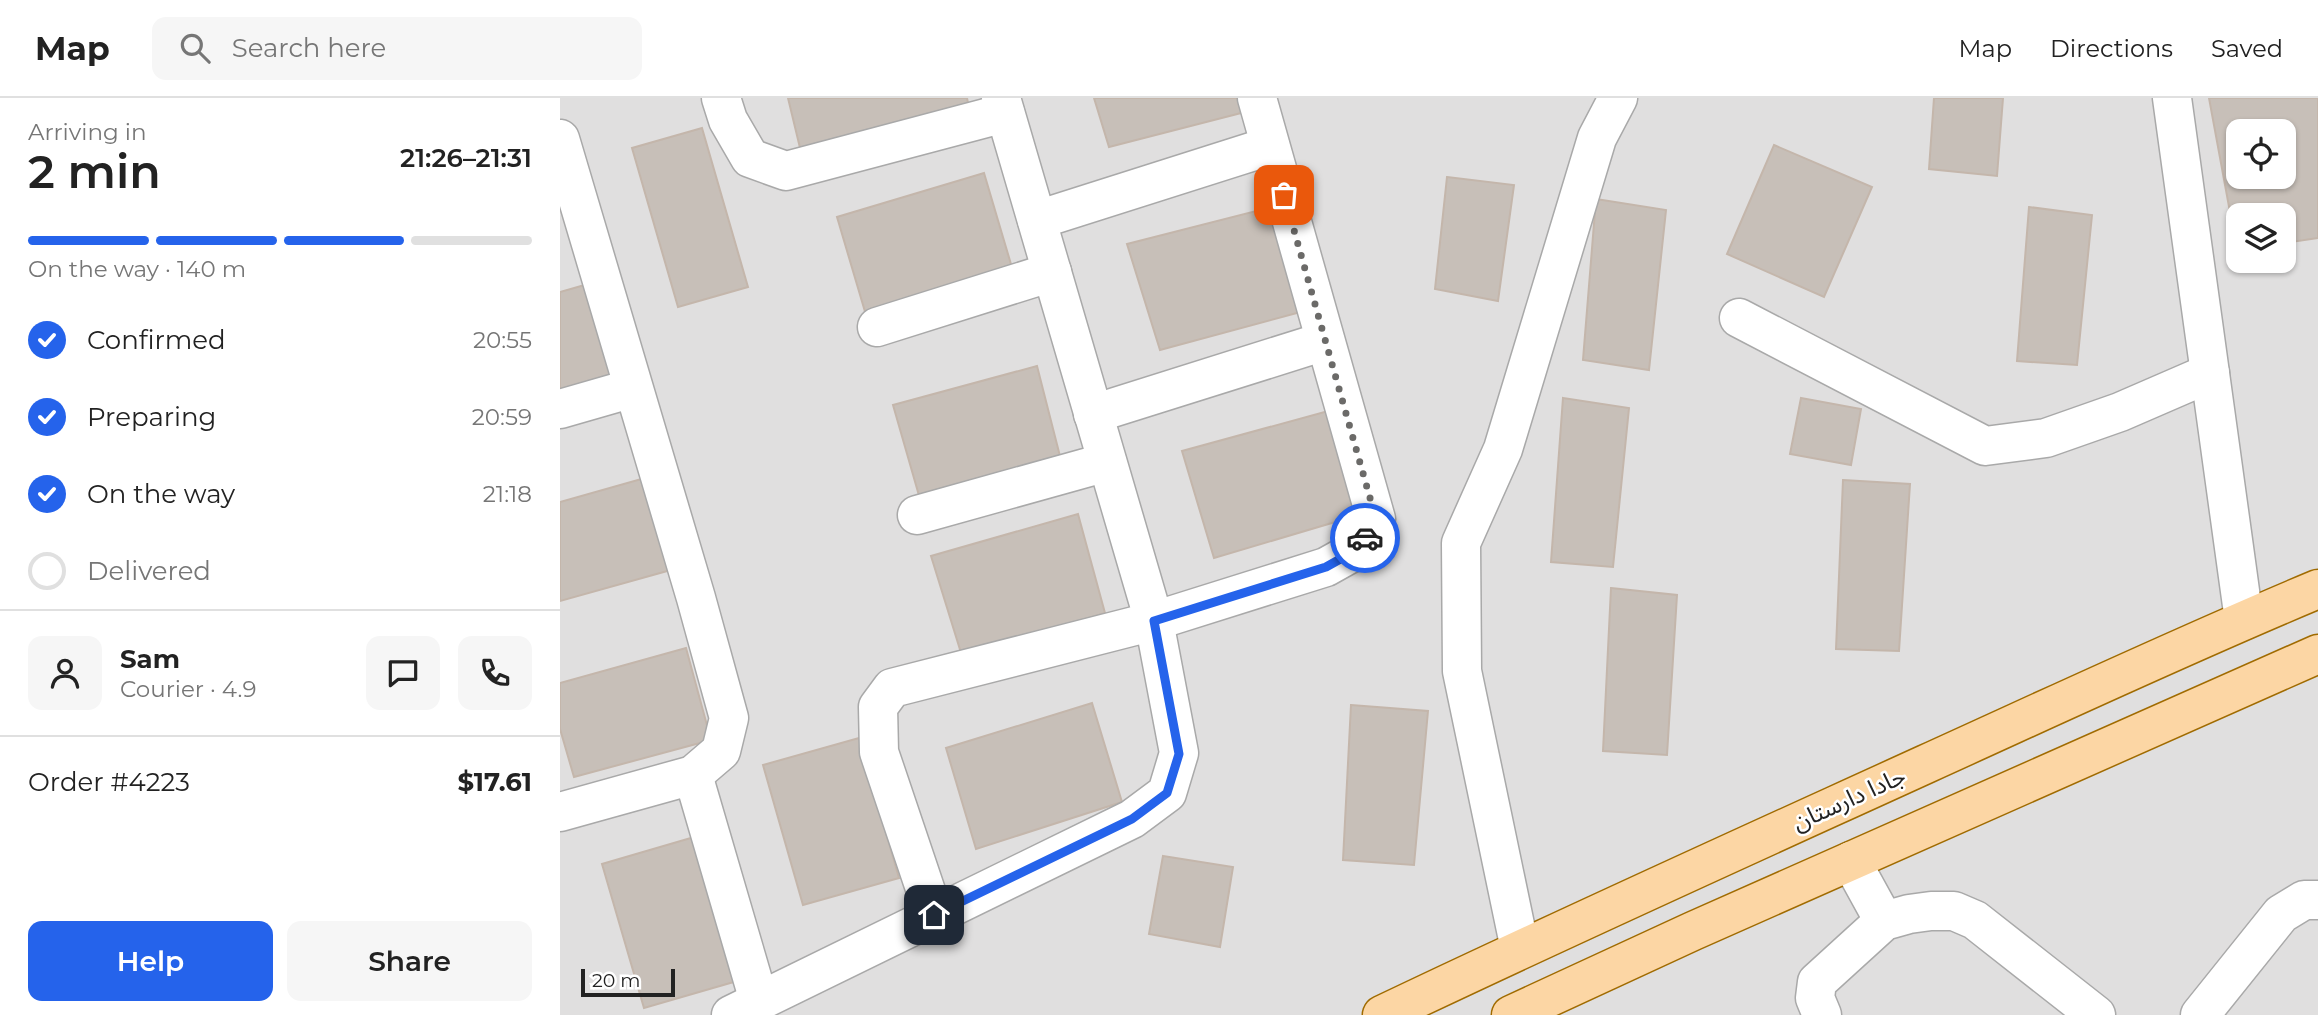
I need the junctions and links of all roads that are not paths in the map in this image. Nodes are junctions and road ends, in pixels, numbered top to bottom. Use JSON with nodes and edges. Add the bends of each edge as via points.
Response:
{"nodes":[{"id":1,"x":721,"y":98,"type":"edge"},
{"id":2,"x":1257,"y":98,"type":"edge"},
{"id":3,"x":1618,"y":98,"type":"edge"},
{"id":4,"x":2172,"y":98,"type":"edge"},
{"id":5,"x":1003,"y":105,"type":"edge"},
{"id":6,"x":560,"y":139,"type":"edge"},
{"id":7,"x":1270,"y":146,"type":"junction"},
{"id":8,"x":1037,"y":220,"type":"junction"},
{"id":9,"x":572,"y":226,"type":"edge"},
{"id":10,"x":1052,"y":272,"type":"junction"},
{"id":11,"x":1739,"y":318,"type":"dead end"},
{"id":12,"x":877,"y":327,"type":"dead end"},
{"id":13,"x":1325,"y":341,"type":"junction"},
{"id":14,"x":2210,"y":373,"type":"junction"},
{"id":15,"x":633,"y":388,"type":"junction"},
{"id":16,"x":560,"y":409,"type":"edge"},
{"id":17,"x":1093,"y":414,"type":"junction"},
{"id":18,"x":1107,"y":462,"type":"junction"},
{"id":19,"x":917,"y":515,"type":"dead end"},
{"id":20,"x":2318,"y":589,"type":"edge"},
{"id":21,"x":2244,"y":620,"type":"junction"},
{"id":22,"x":1154,"y":621,"type":"junction"},
{"id":23,"x":2318,"y":654,"type":"edge"},
{"id":24,"x":693,"y":775,"type":"junction"},
{"id":25,"x":560,"y":812,"type":"edge"},
{"id":26,"x":1851,"y":861,"type":"junction"},
{"id":27,"x":2318,"y":900,"type":"edge"},
{"id":28,"x":934,"y":915,"type":"junction"},
{"id":29,"x":1884,"y":921,"type":"junction"},
{"id":30,"x":1520,"y":949,"type":"junction"},
{"id":31,"x":745,"y":1008,"type":"edge"},
{"id":32,"x":2205,"y":1013,"type":"edge"},
{"id":33,"x":1382,"y":1015,"type":"edge"},
{"id":34,"x":1511,"y":1015,"type":"edge"},
{"id":35,"x":1822,"y":1015,"type":"edge"},
{"id":36,"x":2096,"y":1015,"type":"edge"}],
"edges":[{"from":1,"to":5,"type":"street","via":[[750,158],[786,171]]},
{"from":2,"to":7,"type":"street"},
{"from":3,"to":30,"type":"street","via":[[1597,138],[1503,449],[1461,543],[1462,671]]},
{"from":4,"to":14,"type":"street"},
{"from":5,"to":8,"type":"street"},
{"from":6,"to":9,"type":"street"},
{"from":7,"to":8,"type":"street"},
{"from":7,"to":13,"type":"street"},
{"from":8,"to":10,"type":"street"},
{"from":9,"to":15,"type":"street"},
{"from":10,"to":12,"type":"street"},
{"from":10,"to":17,"type":"street"},
{"from":11,"to":14,"type":"street","via":[[1985,446],[2046,438]]},
{"from":13,"to":17,"type":"street"},
{"from":13,"to":22,"type":"street","via":[[1376,519],[1360,548],[1326,567]]},
{"from":14,"to":21,"type":"street"},
{"from":15,"to":16,"type":"street"},
{"from":15,"to":24,"type":"street","via":[[729,718],[721,751]]},
{"from":17,"to":18,"type":"street"},
{"from":18,"to":19,"type":"street"},
{"from":18,"to":22,"type":"street"},
{"from":20,"to":21,"type":"main road","name":"جادا دارستان"},
{"from":21,"to":30,"type":"main road","name":"جادا دارستان"},
{"from":22,"to":28,"type":"street","via":[[1179,754],[1167,793],[1132,819]]},
{"from":22,"to":28,"type":"street","via":[[892,688],[878,707],[879,752]]},
{"from":23,"to":26,"type":"main road"},
{"from":24,"to":25,"type":"street"},
{"from":24,"to":31,"type":"street"},
{"from":26,"to":29,"type":"street"},
{"from":26,"to":34,"type":"main road"},
{"from":27,"to":32,"type":"street","via":[[2304,900],[2281,914]]},
{"from":28,"to":31,"type":"street"},
{"from":29,"to":35,"type":"street","via":[[1817,982],[1815,998]]},
{"from":29,"to":36,"type":"street","via":[[1931,911],[1954,912],[1975,920]]},
{"from":30,"to":33,"type":"main road","name":"جادا دارستان"}]}
